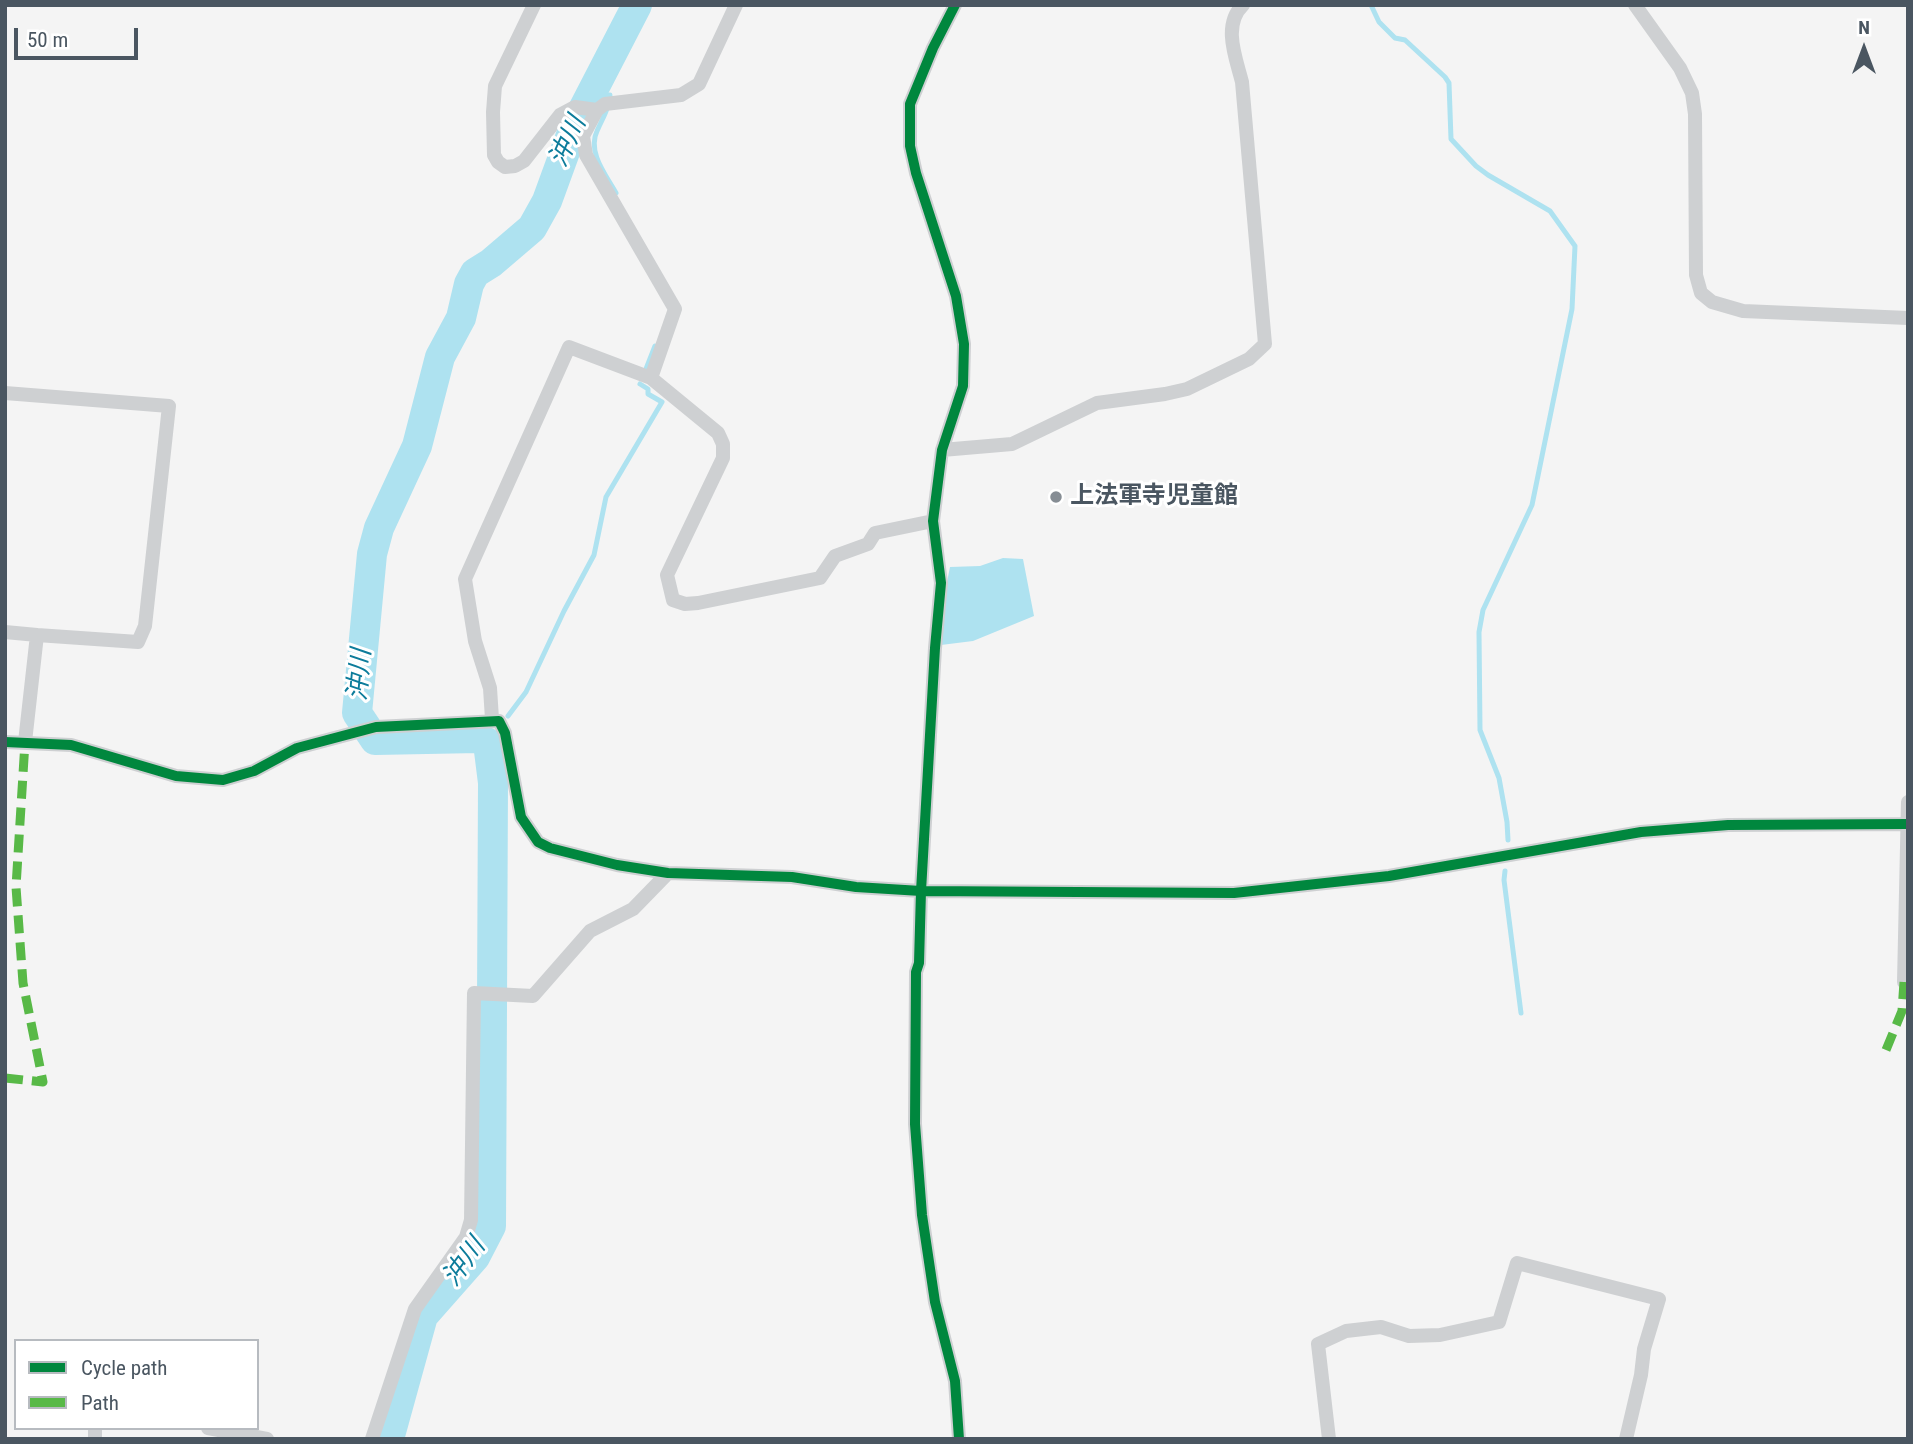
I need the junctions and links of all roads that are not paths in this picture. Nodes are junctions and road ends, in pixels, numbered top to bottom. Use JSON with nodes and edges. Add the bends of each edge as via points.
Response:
{"nodes":[{"id":1,"x":534,"y":5,"type":"edge"},
{"id":2,"x":736,"y":5,"type":"edge"},
{"id":3,"x":956,"y":5,"type":"edge"},
{"id":4,"x":1244,"y":5,"type":"edge"},
{"id":5,"x":1635,"y":5,"type":"edge"},
{"id":6,"x":601,"y":107,"type":"junction"},
{"id":7,"x":1908,"y":318,"type":"edge"},
{"id":8,"x":651,"y":378,"type":"junction"},
{"id":9,"x":5,"y":393,"type":"edge"},
{"id":10,"x":943,"y":450,"type":"junction"},
{"id":11,"x":933,"y":522,"type":"junction"},
{"id":12,"x":5,"y":632,"type":"edge"},
{"id":13,"x":37,"y":635,"type":"junction"},
{"id":14,"x":492,"y":719,"type":"junction"},
{"id":15,"x":5,"y":742,"type":"edge"},
{"id":16,"x":25,"y":742,"type":"junction"},
{"id":17,"x":1908,"y":802,"type":"edge"},
{"id":18,"x":1907,"y":830,"type":"edge"},
{"id":19,"x":668,"y":873,"type":"junction"},
{"id":20,"x":921,"y":891,"type":"junction"},
{"id":21,"x":1903,"y":982,"type":"dead end"},
{"id":22,"x":219,"y":1430,"type":"edge"},
{"id":23,"x":267,"y":1439,"type":"edge"},
{"id":24,"x":372,"y":1439,"type":"edge"},
{"id":25,"x":959,"y":1439,"type":"edge"},
{"id":26,"x":1329,"y":1439,"type":"edge"},
{"id":27,"x":1626,"y":1439,"type":"edge"}],
"edges":[{"from":1,"to":6,"type":"street","via":[[495,86],[494,155],[498,162],[505,167],[524,161],[560,116],[575,107]]},
{"from":2,"to":6,"type":"street","via":[[691,91]]},
{"from":3,"to":10,"type":"street","via":[[910,104],[912,155],[956,296],[964,344],[963,386]]},
{"from":4,"to":10,"type":"street","via":[[1232,24],[1233,42],[1242,82],[1265,344],[1249,359],[1187,389],[1097,403],[1012,444]]},
{"from":5,"to":7,"type":"street","via":[[1680,68],[1692,93],[1696,275],[1701,293],[1712,303],[1743,311]]},
{"from":6,"to":8,"type":"street","via":[[583,136],[586,155],[675,309]]},
{"from":8,"to":11,"type":"street","via":[[718,433],[723,444],[723,458],[667,575],[673,600],[698,603],[820,578],[835,556],[868,544],[875,533]]},
{"from":8,"to":14,"type":"street","via":[[569,347],[465,579],[475,641],[490,688]]},
{"from":9,"to":13,"type":"street","via":[[169,406],[145,626],[138,642]]},
{"from":10,"to":11,"type":"street"},
{"from":11,"to":20,"type":"street","via":[[941,583]]},
{"from":12,"to":13,"type":"street"},
{"from":13,"to":16,"type":"street"},
{"from":14,"to":16,"type":"street","via":[[356,731],[297,748],[254,771],[223,780],[176,776],[71,745]]},
{"from":14,"to":19,"type":"street","via":[[499,721],[505,733],[521,817],[538,842],[617,865]]},
{"from":15,"to":16,"type":"street"},
{"from":17,"to":18,"type":"street"},
{"from":18,"to":20,"type":"street","via":[[1728,825],[1641,832],[1389,876],[1234,893]]},
{"from":18,"to":21,"type":"street"},
{"from":19,"to":20,"type":"street","via":[[792,877]]},
{"from":19,"to":24,"type":"street","via":[[633,909],[590,931],[533,996],[474,993],[471,1220],[466,1237],[415,1309]]},
{"from":20,"to":25,"type":"street","via":[[915,1124],[922,1215],[935,1302],[955,1381]]},
{"from":22,"to":23,"type":"street"},
{"from":26,"to":27,"type":"street","via":[[1318,1344],[1346,1331],[1381,1326],[1409,1336],[1440,1335],[1499,1322],[1517,1263],[1659,1299]]}]}
